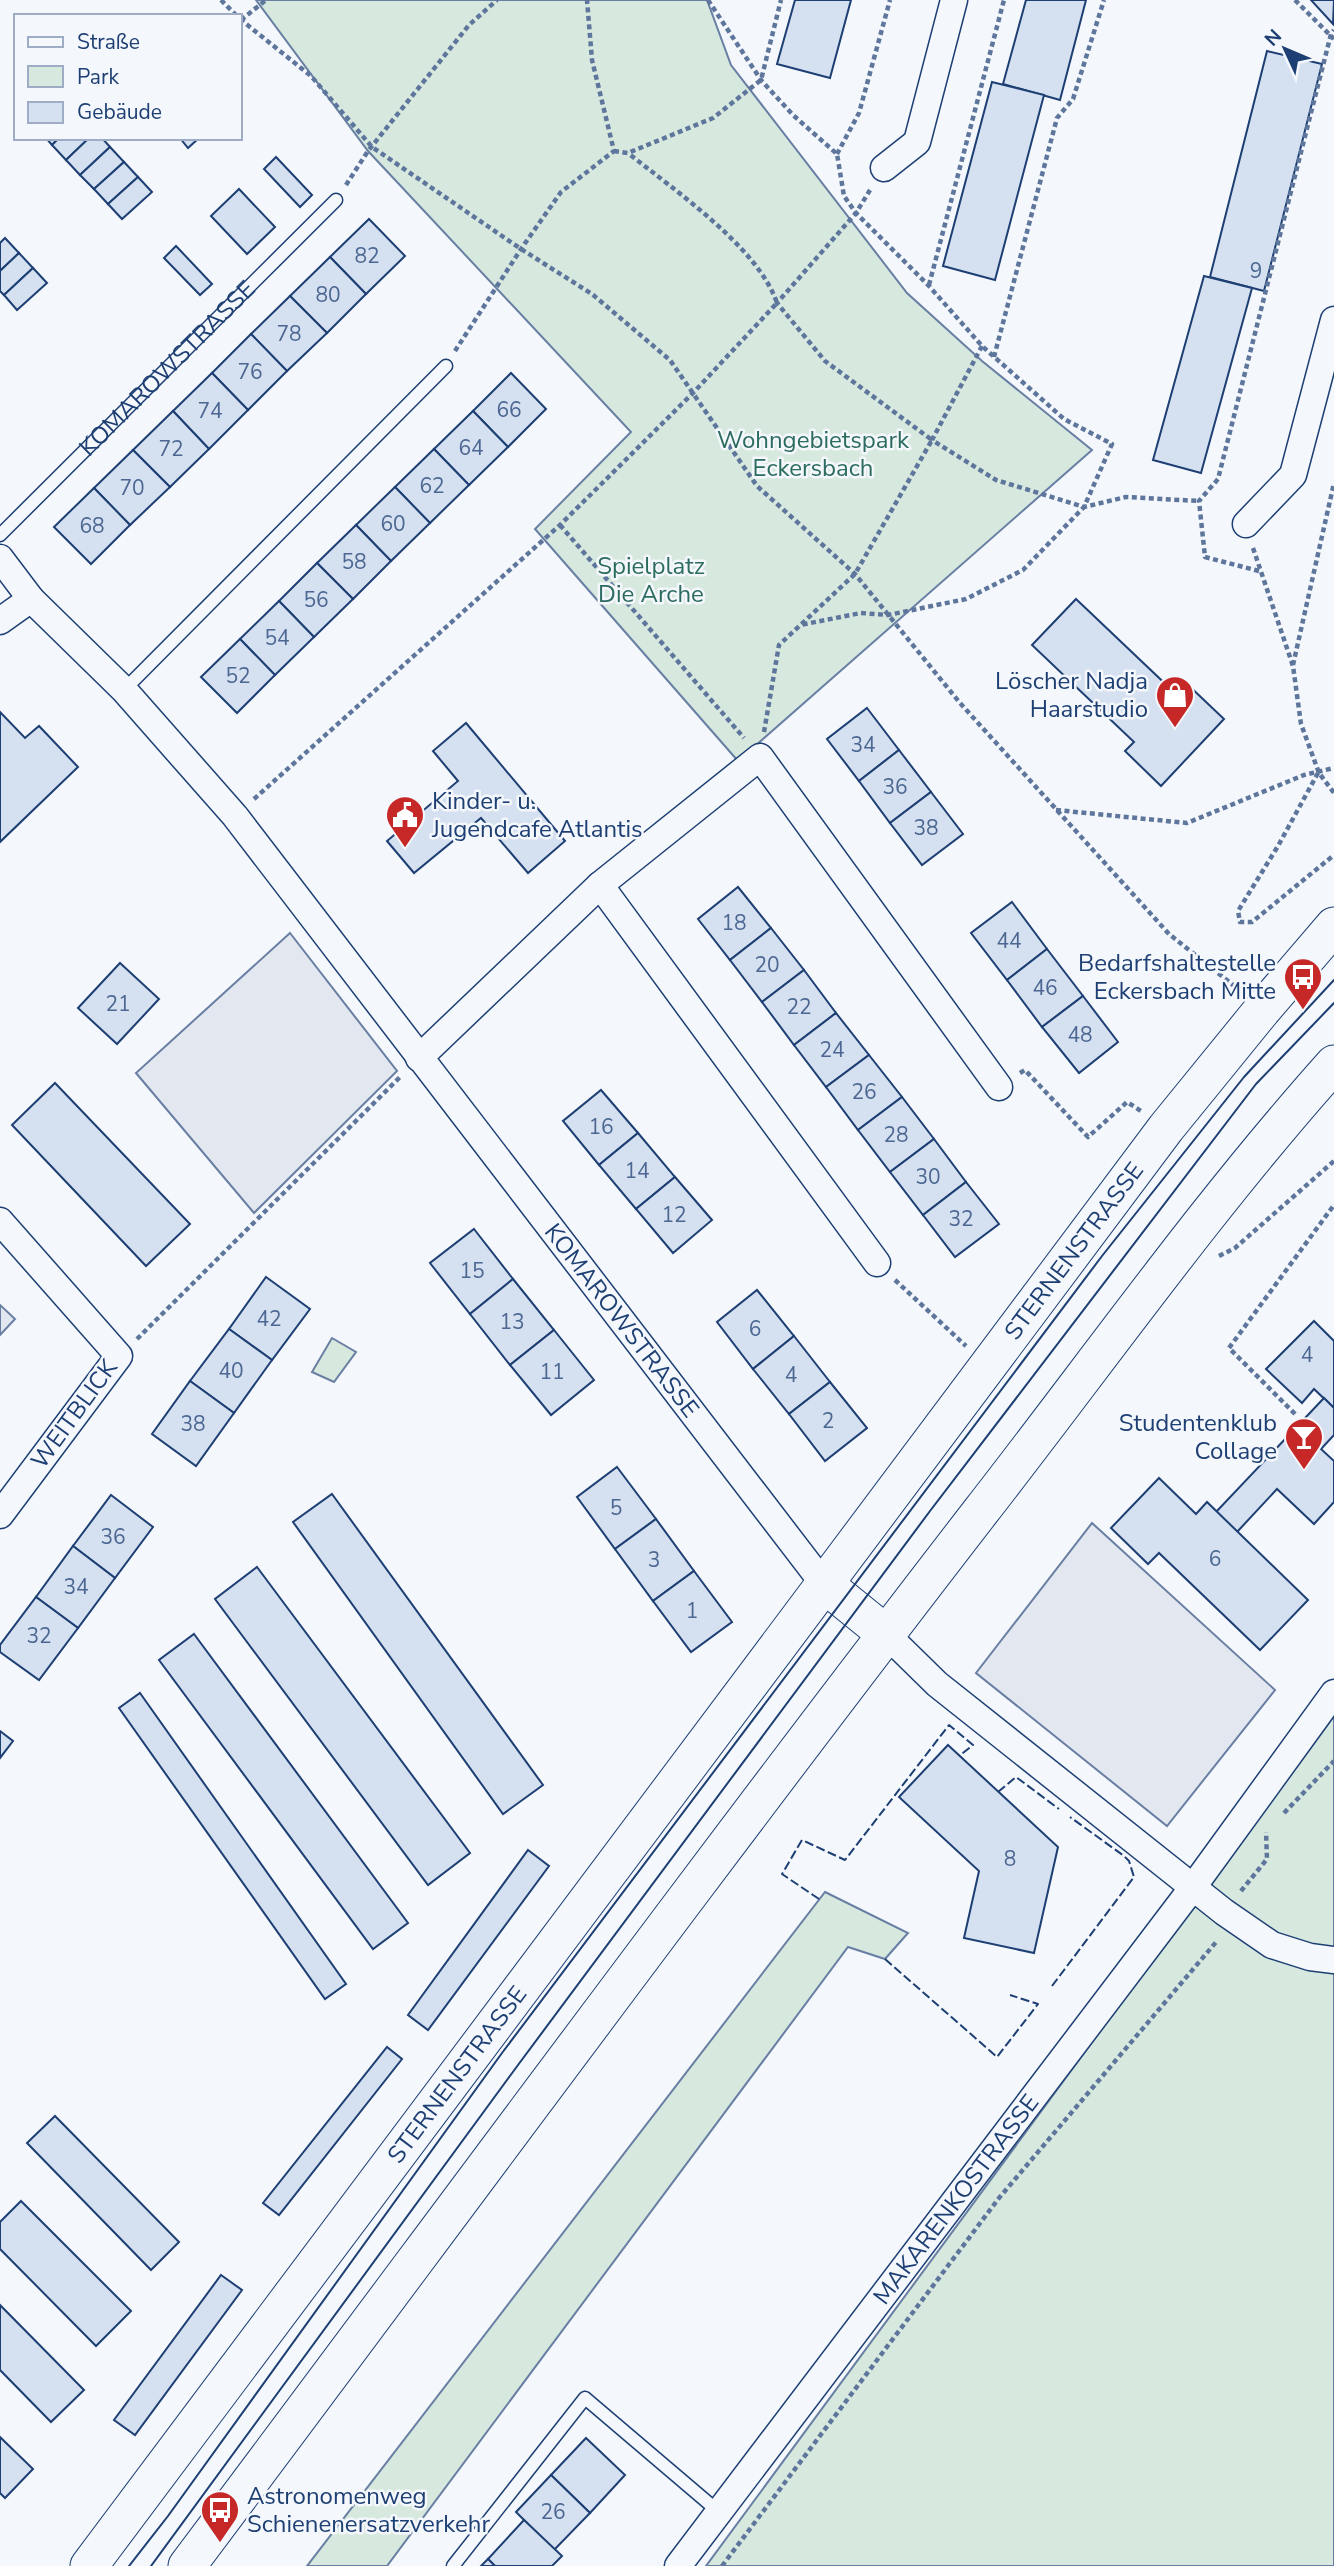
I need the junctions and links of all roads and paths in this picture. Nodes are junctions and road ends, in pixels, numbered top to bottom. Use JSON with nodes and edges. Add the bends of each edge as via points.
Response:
{"nodes":[{"id":1,"x":221,"y":0,"type":"edge"},
{"id":2,"x":266,"y":0,"type":"edge"},
{"id":3,"x":497,"y":0,"type":"edge"},
{"id":4,"x":587,"y":0,"type":"edge"},
{"id":5,"x":708,"y":0,"type":"edge"},
{"id":6,"x":781,"y":0,"type":"edge"},
{"id":7,"x":890,"y":0,"type":"edge"},
{"id":8,"x":954,"y":0,"type":"edge"},
{"id":9,"x":1004,"y":0,"type":"edge"},
{"id":10,"x":1104,"y":0,"type":"edge"},
{"id":11,"x":1295,"y":0,"type":"edge"},
{"id":12,"x":235,"y":14,"type":"edge"},
{"id":13,"x":242,"y":16,"type":"edge"},
{"id":14,"x":242,"y":20,"type":"edge"},
{"id":15,"x":1333,"y":34,"type":"edge"},
{"id":16,"x":761,"y":80,"type":"junction"},
{"id":17,"x":372,"y":147,"type":"junction"},
{"id":18,"x":614,"y":151,"type":"junction"},
{"id":19,"x":628,"y":153,"type":"junction"},
{"id":20,"x":837,"y":154,"type":"junction"},
{"id":21,"x":884,"y":169,"type":"joint"},
{"id":22,"x":336,"y":201,"type":"joint"},
{"id":23,"x":856,"y":213,"type":"junction"},
{"id":24,"x":521,"y":249,"type":"junction"},
{"id":25,"x":929,"y":286,"type":"junction"},
{"id":26,"x":777,"y":303,"type":"junction"},
{"id":27,"x":1334,"y":320,"type":"edge"},
{"id":28,"x":982,"y":346,"type":"junction"},
{"id":29,"x":994,"y":357,"type":"junction"},
{"id":30,"x":446,"y":366,"type":"joint"},
{"id":31,"x":693,"y":393,"type":"junction"},
{"id":32,"x":932,"y":440,"type":"junction"},
{"id":33,"x":1334,"y":483,"type":"edge"},
{"id":34,"x":1199,"y":501,"type":"junction"},
{"id":35,"x":1084,"y":507,"type":"junction"},
{"id":36,"x":1246,"y":524,"type":"joint"},
{"id":37,"x":560,"y":525,"type":"junction"},
{"id":38,"x":0,"y":535,"type":"edge"},
{"id":39,"x":0,"y":558,"type":"edge"},
{"id":40,"x":1259,"y":571,"type":"junction"},
{"id":41,"x":855,"y":574,"type":"junction"},
{"id":42,"x":31,"y":599,"type":"junction"},
{"id":43,"x":888,"y":615,"type":"junction"},
{"id":44,"x":0,"y":621,"type":"edge"},
{"id":45,"x":800,"y":625,"type":"junction"},
{"id":46,"x":1293,"y":666,"type":"junction"},
{"id":47,"x":124,"y":690,"type":"junction"},
{"id":48,"x":760,"y":757,"type":"junction"},
{"id":49,"x":1334,"y":768,"type":"edge"},
{"id":50,"x":1319,"y":773,"type":"junction"},
{"id":51,"x":1334,"y":793,"type":"edge"},
{"id":52,"x":1055,"y":810,"type":"junction"},
{"id":53,"x":235,"y":816,"type":"junction"},
{"id":54,"x":1334,"y":855,"type":"edge"},
{"id":55,"x":600,"y":886,"type":"junction"},
{"id":56,"x":1334,"y":926,"type":"edge"},
{"id":57,"x":1262,"y":1010,"type":"junction"},
{"id":58,"x":419,"y":1058,"type":"junction"},
{"id":59,"x":1334,"y":1064,"type":"edge"},
{"id":60,"x":999,"y":1087,"type":"joint"},
{"id":61,"x":1166,"y":1128,"type":"junction"},
{"id":62,"x":1334,"y":1161,"type":"edge"},
{"id":63,"x":1334,"y":1205,"type":"edge"},
{"id":64,"x":0,"y":1221,"type":"edge"},
{"id":65,"x":1212,"y":1260,"type":"dead end"},
{"id":66,"x":877,"y":1263,"type":"joint"},
{"id":67,"x":119,"y":1356,"type":"junction"},
{"id":68,"x":988,"y":1366,"type":"junction"},
{"id":69,"x":1295,"y":1414,"type":"dead end"},
{"id":70,"x":0,"y":1515,"type":"edge"},
{"id":71,"x":823,"y":1583,"type":"junction"},
{"id":72,"x":886,"y":1634,"type":"junction"},
{"id":73,"x":1334,"y":1693,"type":"edge"},
{"id":74,"x":1334,"y":1761,"type":"edge"},
{"id":75,"x":1276,"y":1821,"type":"dead end"},
{"id":76,"x":1266,"y":1831,"type":"dead end"},
{"id":77,"x":1193,"y":1887,"type":"junction"},
{"id":78,"x":1224,"y":1912,"type":"junction"},
{"id":79,"x":1334,"y":1960,"type":"edge"},
{"id":80,"x":719,"y":2512,"type":"junction"},
{"id":81,"x":89,"y":2566,"type":"edge"},
{"id":82,"x":187,"y":2566,"type":"edge"},
{"id":83,"x":453,"y":2566,"type":"edge"},
{"id":84,"x":678,"y":2566,"type":"edge"},
{"id":85,"x":722,"y":2566,"type":"edge"}],
"edges":[{"from":1,"to":12,"type":"path"},
{"from":2,"to":13,"type":"path"},
{"from":3,"to":17,"type":"path","via":[[469,25]]},
{"from":4,"to":18,"type":"path","via":[[592,60]]},
{"from":5,"to":16,"type":"path"},
{"from":6,"to":16,"type":"path"},
{"from":7,"to":20,"type":"path","via":[[859,113]]},
{"from":8,"to":21,"type":"street","via":[[917,142]]},
{"from":9,"to":25,"type":"path"},
{"from":10,"to":29,"type":"path","via":[[1073,99],[1057,118]]},
{"from":11,"to":15,"type":"path"},
{"from":14,"to":17,"type":"path","via":[[311,76]]},
{"from":15,"to":34,"type":"path","via":[[1218,479]]},
{"from":16,"to":19,"type":"path","via":[[713,118]]},
{"from":16,"to":20,"type":"path"},
{"from":17,"to":22,"type":"path"},
{"from":17,"to":24,"type":"path"},
{"from":18,"to":19,"type":"path"},
{"from":18,"to":24,"type":"path","via":[[561,192]]},
{"from":19,"to":26,"type":"path","via":[[721,227],[771,284]]},
{"from":20,"to":23,"type":"path","via":[[844,196]]},
{"from":21,"to":23,"type":"path"},
{"from":22,"to":38,"type":"lane","name":"KOMAROWSTRASSE"},
{"from":23,"to":25,"type":"path"},
{"from":23,"to":26,"type":"path"},
{"from":24,"to":30,"type":"path"},
{"from":24,"to":31,"type":"path","via":[[592,294],[670,360]]},
{"from":25,"to":28,"type":"path"},
{"from":26,"to":31,"type":"path"},
{"from":26,"to":32,"type":"path","via":[[825,361]]},
{"from":27,"to":36,"type":"street","via":[[1293,475]]},
{"from":28,"to":29,"type":"path"},
{"from":28,"to":32,"type":"path"},
{"from":29,"to":35,"type":"path","via":[[1064,419],[1112,444]]},
{"from":30,"to":47,"type":"lane"},
{"from":31,"to":37,"type":"path"},
{"from":31,"to":41,"type":"path","via":[[757,486]]},
{"from":32,"to":35,"type":"path","via":[[996,480]]},
{"from":32,"to":41,"type":"path"},
{"from":33,"to":46,"type":"path"},
{"from":34,"to":35,"type":"path","via":[[1126,497]]},
{"from":34,"to":40,"type":"path","via":[[1205,558]]},
{"from":35,"to":43,"type":"path","via":[[1023,570],[966,599]]},
{"from":36,"to":40,"type":"path"},
{"from":37,"to":48,"type":"path"},
{"from":37,"to":53,"type":"path"},
{"from":39,"to":42,"type":"street","name":"KOMAROWSTRASSE"},
{"from":40,"to":46,"type":"path"},
{"from":41,"to":43,"type":"path"},
{"from":41,"to":45,"type":"path"},
{"from":42,"to":44,"type":"street"},
{"from":42,"to":47,"type":"street","name":"KOMAROWSTRASSE"},
{"from":43,"to":45,"type":"path","via":[[861,613]]},
{"from":43,"to":52,"type":"path"},
{"from":45,"to":48,"type":"path","via":[[779,645]]},
{"from":46,"to":50,"type":"path","via":[[1301,724]]},
{"from":47,"to":53,"type":"street","name":"KOMAROWSTRASSE"},
{"from":48,"to":55,"type":"street"},
{"from":48,"to":60,"type":"street"},
{"from":49,"to":50,"type":"path"},
{"from":50,"to":51,"type":"path"},
{"from":50,"to":52,"type":"path","via":[[1187,823]]},
{"from":50,"to":54,"type":"path","via":[[1238,911],[1240,922],[1252,922]]},
{"from":52,"to":57,"type":"path","via":[[1169,934]]},
{"from":53,"to":58,"type":"street","name":"KOMAROWSTRASSE"},
{"from":55,"to":58,"type":"street"},
{"from":55,"to":66,"type":"street"},
{"from":56,"to":57,"type":"street","name":"STERNENSTRASSE"},
{"from":57,"to":61,"type":"street","name":"STERNENSTRASSE"},
{"from":58,"to":67,"type":"path"},
{"from":58,"to":71,"type":"street","name":"KOMAROWSTRASSE"},
{"from":59,"to":72,"type":"street","via":[[1209,1210]]},
{"from":60,"to":61,"type":"path","via":[[1025,1070],[1088,1137],[1127,1102]]},
{"from":61,"to":68,"type":"street","name":"STERNENSTRASSE"},
{"from":62,"to":65,"type":"path","via":[[1234,1248]]},
{"from":63,"to":69,"type":"path","via":[[1230,1348]]},
{"from":64,"to":67,"type":"street","name":"WEITBLICK"},
{"from":66,"to":68,"type":"path"},
{"from":67,"to":70,"type":"street","name":"WEITBLICK"},
{"from":68,"to":71,"type":"street","name":"STERNENSTRASSE"},
{"from":71,"to":72,"type":"street"},
{"from":71,"to":81,"type":"street","name":"STERNENSTRASSE"},
{"from":72,"to":77,"type":"street","via":[[937,1684]]},
{"from":72,"to":82,"type":"street"},
{"from":73,"to":77,"type":"street","name":"MAKARENKOSTRASSE"},
{"from":74,"to":75,"type":"path"},
{"from":76,"to":78,"type":"path","via":[[1267,1859]]},
{"from":77,"to":78,"type":"street"},
{"from":77,"to":80,"type":"street","name":"MAKARENKOSTRASSE"},
{"from":78,"to":79,"type":"street","via":[[1272,1945]]},
{"from":78,"to":85,"type":"path","via":[[1224,1932],[999,2198]]},
{"from":80,"to":83,"type":"lane","via":[[585,2398]]},
{"from":80,"to":84,"type":"street","name":"MAKARENKOSTRASSE"}]}
